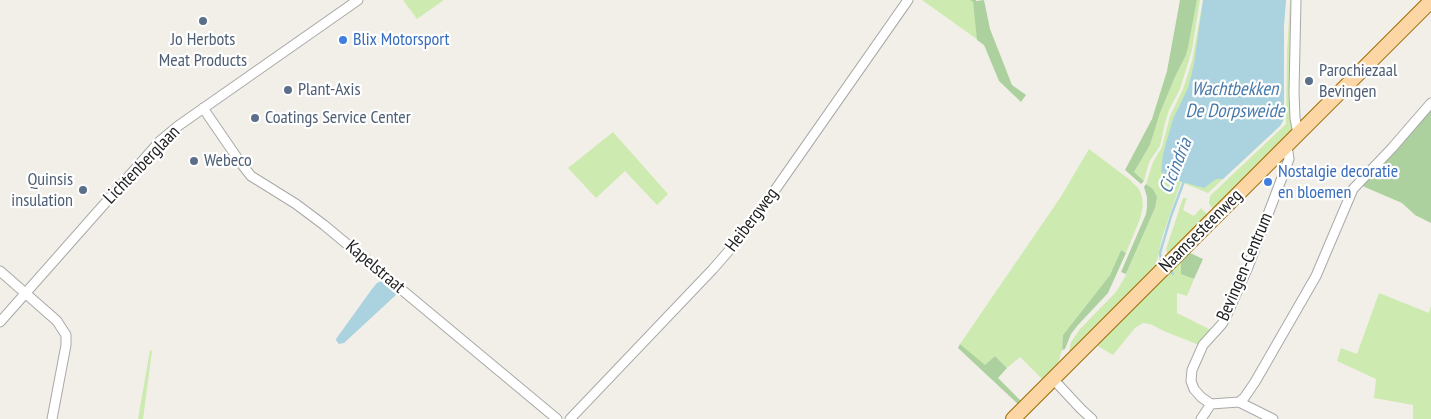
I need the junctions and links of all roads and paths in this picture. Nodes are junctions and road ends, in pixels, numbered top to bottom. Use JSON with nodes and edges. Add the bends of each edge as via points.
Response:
{"nodes":[{"id":1,"x":358,"y":0,"type":"edge"},
{"id":2,"x":908,"y":0,"type":"edge"},
{"id":3,"x":1296,"y":0,"type":"edge"},
{"id":4,"x":1431,"y":1,"type":"edge"},
{"id":5,"x":1431,"y":103,"type":"edge"},
{"id":6,"x":203,"y":108,"type":"junction"},
{"id":7,"x":1298,"y":134,"type":"junction"},
{"id":8,"x":1285,"y":147,"type":"junction"},
{"id":9,"x":0,"y":270,"type":"edge"},
{"id":10,"x":26,"y":293,"type":"junction"},
{"id":11,"x":0,"y":322,"type":"edge"},
{"id":12,"x":1053,"y":379,"type":"junction"},
{"id":13,"x":1239,"y":402,"type":"junction"},
{"id":14,"x":1211,"y":404,"type":"junction"},
{"id":15,"x":52,"y":419,"type":"edge"},
{"id":16,"x":557,"y":419,"type":"edge"},
{"id":17,"x":570,"y":419,"type":"edge"},
{"id":18,"x":1013,"y":419,"type":"edge"},
{"id":19,"x":1092,"y":419,"type":"edge"},
{"id":20,"x":1201,"y":419,"type":"edge"},
{"id":21,"x":1273,"y":419,"type":"edge"}],
"edges":[{"from":1,"to":6,"type":"street","name":"Lichtenberglaan"},
{"from":2,"to":17,"type":"street","name":"Heibergweg","via":[[733,246]]},
{"from":3,"to":7,"type":"street","via":[[1294,92]]},
{"from":4,"to":7,"type":"main road","name":"Naamsesteenweg"},
{"from":5,"to":13,"type":"street","via":[[1350,194],[1316,276],[1255,382]]},
{"from":6,"to":10,"type":"street","name":"Lichtenberglaan","via":[[160,141]]},
{"from":6,"to":16,"type":"street","name":"Kapelstraat","via":[[251,176],[324,225]]},
{"from":7,"to":8,"type":"main road","name":"Naamsesteenweg"},
{"from":8,"to":12,"type":"main road","name":"Naamsesteenweg"},
{"from":8,"to":14,"type":"street","name":"Bevingen-Centrum","via":[[1289,159],[1248,267],[1225,319],[1204,345],[1192,370],[1194,389]]},
{"from":9,"to":10,"type":"street"},
{"from":10,"to":11,"type":"street","name":"Lichtenberglaan"},
{"from":10,"to":15,"type":"street","via":[[57,321],[66,335]]},
{"from":12,"to":18,"type":"main road","name":"Naamsesteenweg"},
{"from":12,"to":19,"type":"street"},
{"from":13,"to":14,"type":"street"},
{"from":13,"to":21,"type":"street"},
{"from":14,"to":20,"type":"street"}]}
